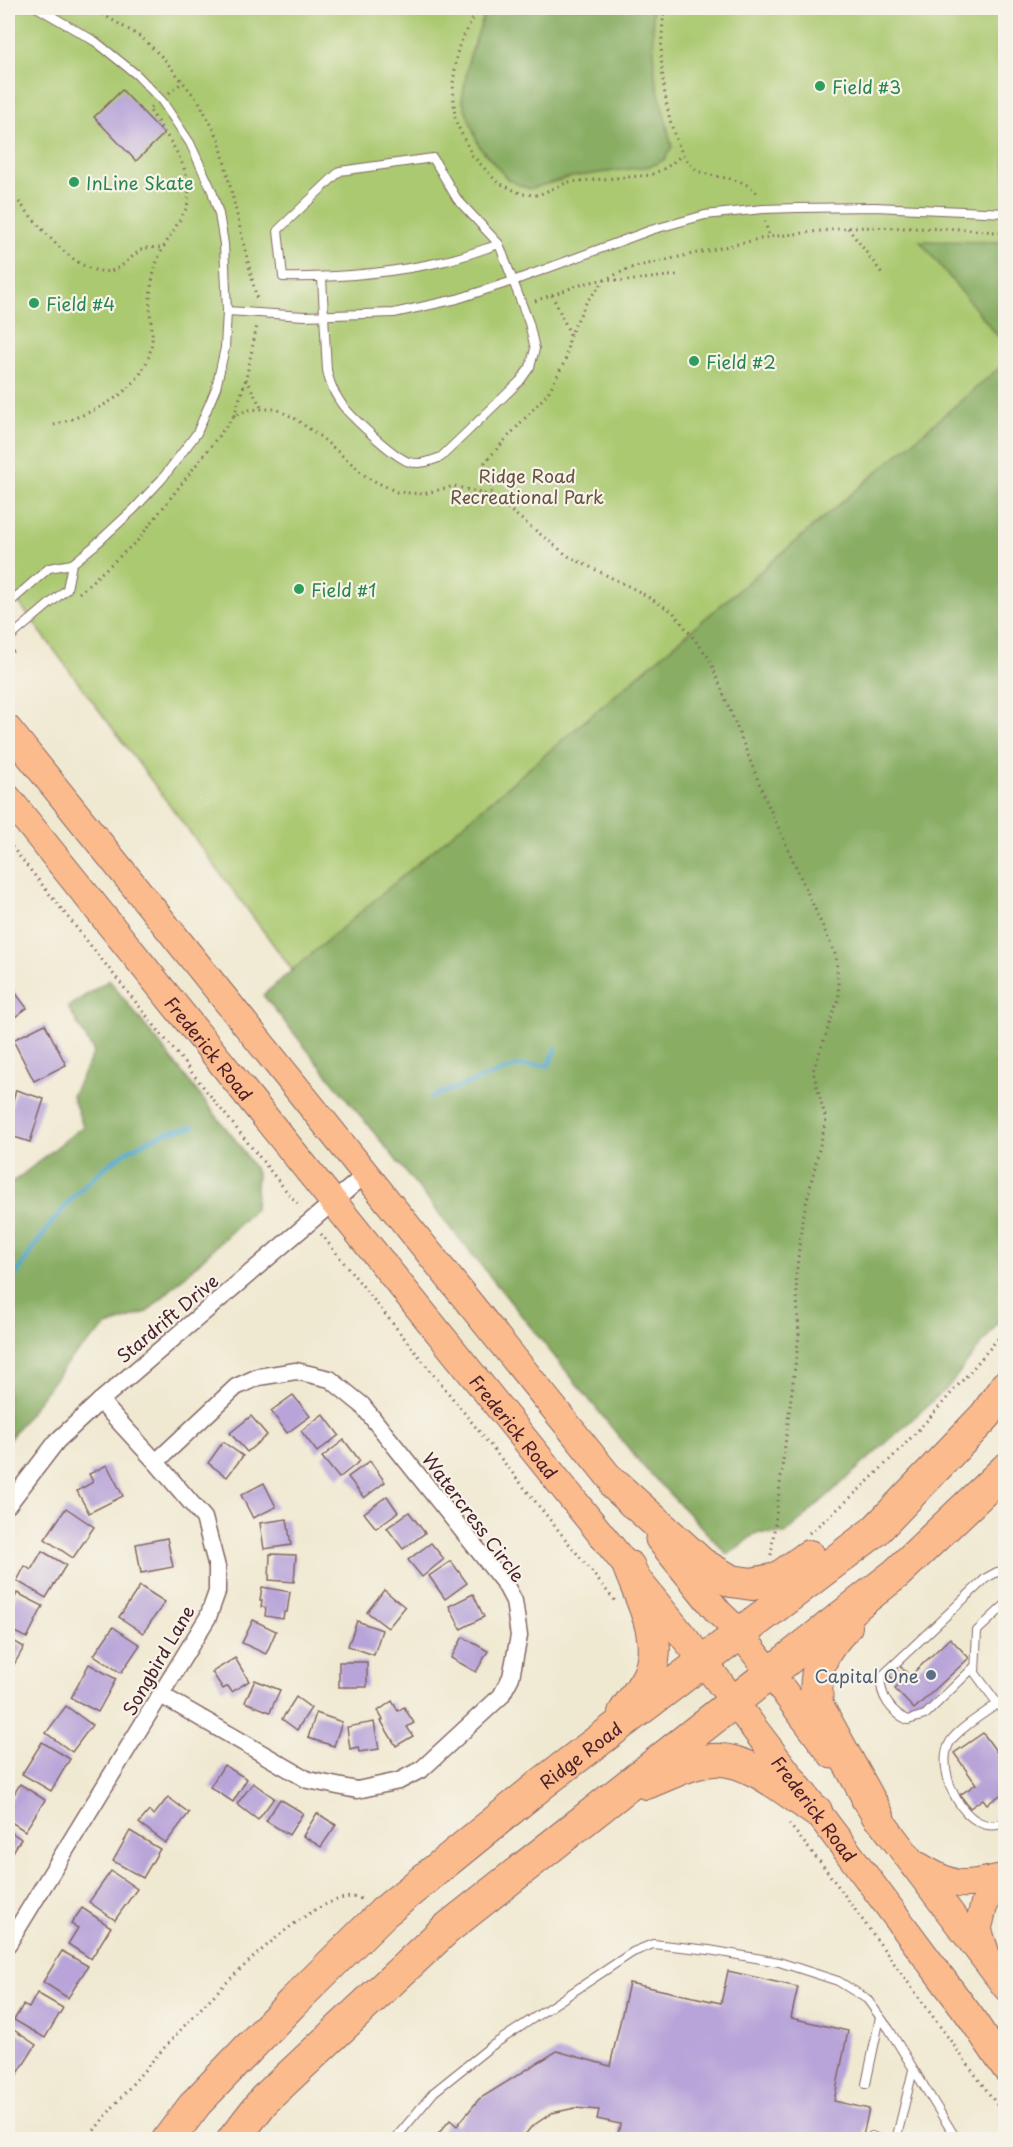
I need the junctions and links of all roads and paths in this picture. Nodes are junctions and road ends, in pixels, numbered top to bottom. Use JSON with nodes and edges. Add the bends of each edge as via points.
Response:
{"nodes":[{"id":1,"x":38,"y":8,"type":"edge"},
{"id":2,"x":478,"y":8,"type":"edge"},
{"id":3,"x":664,"y":8,"type":"edge"},
{"id":4,"x":49,"y":10,"type":"edge"},
{"id":5,"x":183,"y":82,"type":"dead end"},
{"id":6,"x":172,"y":91,"type":"dead end"},
{"id":7,"x":682,"y":155,"type":"junction"},
{"id":8,"x":759,"y":196,"type":"dead end"},
{"id":9,"x":190,"y":197,"type":"dead end"},
{"id":10,"x":20,"y":202,"type":"dead end"},
{"id":11,"x":1005,"y":213,"type":"edge"},
{"id":12,"x":765,"y":221,"type":"dead end"},
{"id":13,"x":848,"y":228,"type":"junction"},
{"id":14,"x":1005,"y":233,"type":"edge"},
{"id":15,"x":769,"y":237,"type":"junction"},
{"id":16,"x":499,"y":244,"type":"junction"},
{"id":17,"x":164,"y":248,"type":"junction"},
{"id":18,"x":677,"y":275,"type":"dead end"},
{"id":19,"x":884,"y":276,"type":"dead end"},
{"id":20,"x":322,"y":278,"type":"junction"},
{"id":21,"x":606,"y":279,"type":"junction"},
{"id":22,"x":513,"y":281,"type":"junction"},
{"id":23,"x":552,"y":295,"type":"junction"},
{"id":24,"x":257,"y":301,"type":"dead end"},
{"id":25,"x":533,"y":301,"type":"dead end"},
{"id":26,"x":227,"y":311,"type":"junction"},
{"id":27,"x":257,"y":313,"type":"junction"},
{"id":28,"x":324,"y":315,"type":"junction"},
{"id":29,"x":570,"y":335,"type":"junction"},
{"id":30,"x":246,"y":379,"type":"junction"},
{"id":31,"x":262,"y":409,"type":"junction"},
{"id":32,"x":234,"y":416,"type":"junction"},
{"id":33,"x":54,"y":424,"type":"dead end"},
{"id":34,"x":492,"y":496,"type":"junction"},
{"id":35,"x":72,"y":564,"type":"junction"},
{"id":36,"x":77,"y":594,"type":"dead end"},
{"id":37,"x":8,"y":604,"type":"edge"},
{"id":38,"x":8,"y":639,"type":"edge"},
{"id":39,"x":16,"y":648,"type":"dead end"},
{"id":40,"x":8,"y":656,"type":"edge"},
{"id":41,"x":8,"y":729,"type":"edge"},
{"id":42,"x":8,"y":798,"type":"edge"},
{"id":43,"x":8,"y":842,"type":"edge"},
{"id":44,"x":366,"y":1174,"type":"junction"},
{"id":45,"x":295,"y":1198,"type":"dead end"},
{"id":46,"x":333,"y":1201,"type":"junction"},
{"id":47,"x":329,"y":1245,"type":"dead end"},
{"id":48,"x":1005,"y":1329,"type":"edge"},
{"id":49,"x":1005,"y":1386,"type":"edge"},
{"id":50,"x":100,"y":1401,"type":"junction"},
{"id":51,"x":156,"y":1462,"type":"junction"},
{"id":52,"x":940,"y":1464,"type":"junction"},
{"id":53,"x":1005,"y":1469,"type":"edge"},
{"id":54,"x":617,"y":1486,"type":"junction"},
{"id":55,"x":8,"y":1505,"type":"edge"},
{"id":56,"x":801,"y":1539,"type":"dead end"},
{"id":57,"x":777,"y":1556,"type":"dead end"},
{"id":58,"x":628,"y":1567,"type":"junction"},
{"id":59,"x":1005,"y":1571,"type":"edge"},
{"id":60,"x":897,"y":1573,"type":"junction"},
{"id":61,"x":1005,"y":1604,"type":"edge"},
{"id":62,"x":620,"y":1608,"type":"dead end"},
{"id":63,"x":740,"y":1633,"type":"junction"},
{"id":64,"x":704,"y":1662,"type":"junction"},
{"id":65,"x":975,"y":1666,"type":"junction"},
{"id":66,"x":771,"y":1672,"type":"junction"},
{"id":67,"x":161,"y":1695,"type":"junction"},
{"id":68,"x":733,"y":1701,"type":"junction"},
{"id":69,"x":998,"y":1704,"type":"junction"},
{"id":70,"x":1005,"y":1716,"type":"edge"},
{"id":71,"x":608,"y":1734,"type":"junction"},
{"id":72,"x":618,"y":1794,"type":"junction"},
{"id":73,"x":816,"y":1811,"type":"junction"},
{"id":74,"x":878,"y":1816,"type":"junction"},
{"id":75,"x":785,"y":1819,"type":"dead end"},
{"id":76,"x":1005,"y":1822,"type":"edge"},
{"id":77,"x":911,"y":1860,"type":"junction"},
{"id":78,"x":1003,"y":1876,"type":"edge"},
{"id":79,"x":383,"y":1913,"type":"junction"},
{"id":80,"x":8,"y":1944,"type":"edge"},
{"id":81,"x":998,"y":1978,"type":"edge"},
{"id":82,"x":880,"y":2017,"type":"junction"},
{"id":83,"x":1005,"y":2069,"type":"edge"},
{"id":84,"x":913,"y":2070,"type":"junction"},
{"id":85,"x":866,"y":2084,"type":"dead end"},
{"id":86,"x":1005,"y":2117,"type":"edge"},
{"id":87,"x":87,"y":2139,"type":"edge"},
{"id":88,"x":168,"y":2139,"type":"edge"},
{"id":89,"x":232,"y":2139,"type":"edge"},
{"id":90,"x":394,"y":2139,"type":"edge"},
{"id":91,"x":896,"y":2139,"type":"edge"},
{"id":92,"x":957,"y":2139,"type":"edge"}],
"edges":[{"from":1,"to":4,"type":"lane"},
{"from":2,"to":7,"type":"path","via":[[458,48],[453,83],[455,120],[472,155],[497,182],[522,194],[538,195],[568,182],[651,175]]},
{"from":3,"to":7,"type":"path","via":[[662,66],[668,107]]},
{"from":4,"to":26,"type":"lane","via":[[137,75],[162,101],[190,143],[219,214]]},
{"from":5,"to":6,"type":"path"},
{"from":7,"to":8,"type":"path","via":[[701,172],[738,180],[754,188]]},
{"from":9,"to":17,"type":"path"},
{"from":10,"to":17,"type":"path","via":[[65,254],[92,268],[110,271],[127,263],[143,248]]},
{"from":11,"to":22,"type":"lane","via":[[875,207],[763,208],[705,215],[651,230]]},
{"from":12,"to":15,"type":"path"},
{"from":13,"to":14,"type":"path"},
{"from":13,"to":15,"type":"path"},
{"from":13,"to":19,"type":"path"},
{"from":15,"to":21,"type":"path","via":[[630,268]]},
{"from":16,"to":20,"type":"lane","via":[[419,266]]},
{"from":16,"to":20,"type":"lane","via":[[456,199],[433,158],[340,171],[278,230],[282,277]]},
{"from":16,"to":22,"type":"lane"},
{"from":17,"to":33,"type":"path","via":[[152,283],[152,338],[141,374],[110,403]]},
{"from":18,"to":21,"type":"path","via":[[625,281]]},
{"from":20,"to":28,"type":"lane"},
{"from":21,"to":23,"type":"path"},
{"from":21,"to":29,"type":"path","via":[[587,300]]},
{"from":22,"to":28,"type":"lane","via":[[394,313]]},
{"from":22,"to":28,"type":"lane","via":[[533,334],[536,350],[530,367],[441,457],[424,464],[394,454],[339,402],[327,370]]},
{"from":23,"to":25,"type":"path"},
{"from":23,"to":29,"type":"path"},
{"from":24,"to":27,"type":"path"},
{"from":26,"to":27,"type":"lane"},
{"from":26,"to":35,"type":"lane","via":[[225,348],[216,388],[197,433],[134,510]]},
{"from":27,"to":28,"type":"lane"},
{"from":27,"to":30,"type":"path"},
{"from":29,"to":34,"type":"path","via":[[565,361],[548,393],[485,462]]},
{"from":30,"to":31,"type":"path"},
{"from":30,"to":32,"type":"path"},
{"from":31,"to":32,"type":"path"},
{"from":31,"to":34,"type":"path","via":[[294,418],[368,478],[397,492],[423,494],[454,486]]},
{"from":32,"to":36,"type":"path","via":[[138,540]]},
{"from":34,"to":57,"type":"path","via":[[568,556],[673,612],[709,658],[766,800],[836,956],[839,997],[813,1071],[826,1120],[802,1221],[796,1276],[798,1335],[770,1559]]},
{"from":35,"to":37,"type":"lane","via":[[49,568]]},
{"from":35,"to":38,"type":"lane","via":[[67,589]]},
{"from":39,"to":40,"type":"path"},
{"from":41,"to":44,"type":"main road"},
{"from":42,"to":46,"type":"main road","name":"Frederick Road"},
{"from":43,"to":45,"type":"path"},
{"from":44,"to":46,"type":"street","name":"Stardrift Drive"},
{"from":44,"to":54,"type":"main road"},
{"from":46,"to":50,"type":"street","name":"Stardrift Drive"},
{"from":46,"to":58,"type":"main road","name":"Frederick Road"},
{"from":47,"to":62,"type":"path"},
{"from":48,"to":56,"type":"path","via":[[909,1442]]},
{"from":49,"to":52,"type":"highway","name":"Ridge Road","via":[[986,1415]]},
{"from":50,"to":51,"type":"street","name":"Songbird Lane"},
{"from":50,"to":55,"type":"street","name":"Stardrift Drive","via":[[57,1441]]},
{"from":51,"to":67,"type":"street","name":"Songbird Lane","via":[[204,1518],[217,1567],[217,1592],[208,1617]]},
{"from":51,"to":67,"type":"street","name":"Watercress Circle","via":[[236,1387],[258,1377],[296,1371],[330,1379],[362,1405],[505,1584],[514,1601],[519,1636],[511,1677],[501,1696],[422,1769],[399,1780],[357,1790],[308,1780]]},
{"from":52,"to":54,"type":"highway","via":[[777,1579],[752,1584],[731,1581],[702,1564]]},
{"from":52,"to":63,"type":"highway","name":"Ridge Road","via":[[875,1531]]},
{"from":53,"to":60,"type":"highway"},
{"from":54,"to":63,"type":"main road","via":[[719,1613]]},
{"from":58,"to":64,"type":"main road","name":"Frederick Road"},
{"from":58,"to":71,"type":"highway","via":[[652,1629],[655,1653],[649,1674]]},
{"from":59,"to":65,"type":"lane","via":[[986,1578],[881,1677],[880,1684],[890,1705],[908,1720],[925,1715]]},
{"from":60,"to":66,"type":"highway"},
{"from":60,"to":74,"type":"highway","via":[[828,1644],[816,1684],[817,1705]]},
{"from":61,"to":65,"type":"lane","via":[[977,1631]]},
{"from":63,"to":64,"type":"highway","name":"Ridge Road"},
{"from":63,"to":66,"type":"main road"},
{"from":64,"to":68,"type":"main road","name":"Frederick Road"},
{"from":64,"to":71,"type":"highway","name":"Ridge Road"},
{"from":65,"to":69,"type":"lane","via":[[975,1673]]},
{"from":66,"to":68,"type":"highway"},
{"from":66,"to":74,"type":"main road"},
{"from":67,"to":80,"type":"street","name":"Songbird Lane"},
{"from":68,"to":72,"type":"highway"},
{"from":68,"to":73,"type":"main road","name":"Frederick Road"},
{"from":69,"to":70,"type":"lane"},
{"from":69,"to":76,"type":"lane","via":[[955,1735],[949,1743],[946,1762],[957,1801],[972,1820],[987,1827]]},
{"from":71,"to":79,"type":"highway","name":"Ridge Road"},
{"from":72,"to":73,"type":"highway","via":[[701,1763],[730,1760],[758,1773]]},
{"from":72,"to":89,"type":"highway","via":[[445,1930],[264,2100]]},
{"from":73,"to":83,"type":"main road","name":"Frederick Road","via":[[970,2016]]},
{"from":74,"to":77,"type":"main road"},
{"from":75,"to":86,"type":"path"},
{"from":77,"to":78,"type":"main road","via":[[955,1884],[970,1885]]},
{"from":77,"to":81,"type":"main road"},
{"from":78,"to":81,"type":"main road","via":[[984,1905],[978,1929]]},
{"from":79,"to":87,"type":"path","via":[[357,1897],[340,1898],[267,1944],[162,2048]]},
{"from":79,"to":88,"type":"highway","name":"Ridge Road","via":[[196,2103]]},
{"from":82,"to":84,"type":"lane"},
{"from":82,"to":85,"type":"lane"},
{"from":82,"to":90,"type":"lane","via":[[867,1999],[838,1981],[779,1962],[653,1944],[633,1952],[490,2047],[434,2092]]},
{"from":84,"to":91,"type":"lane"},
{"from":84,"to":92,"type":"lane"}]}
